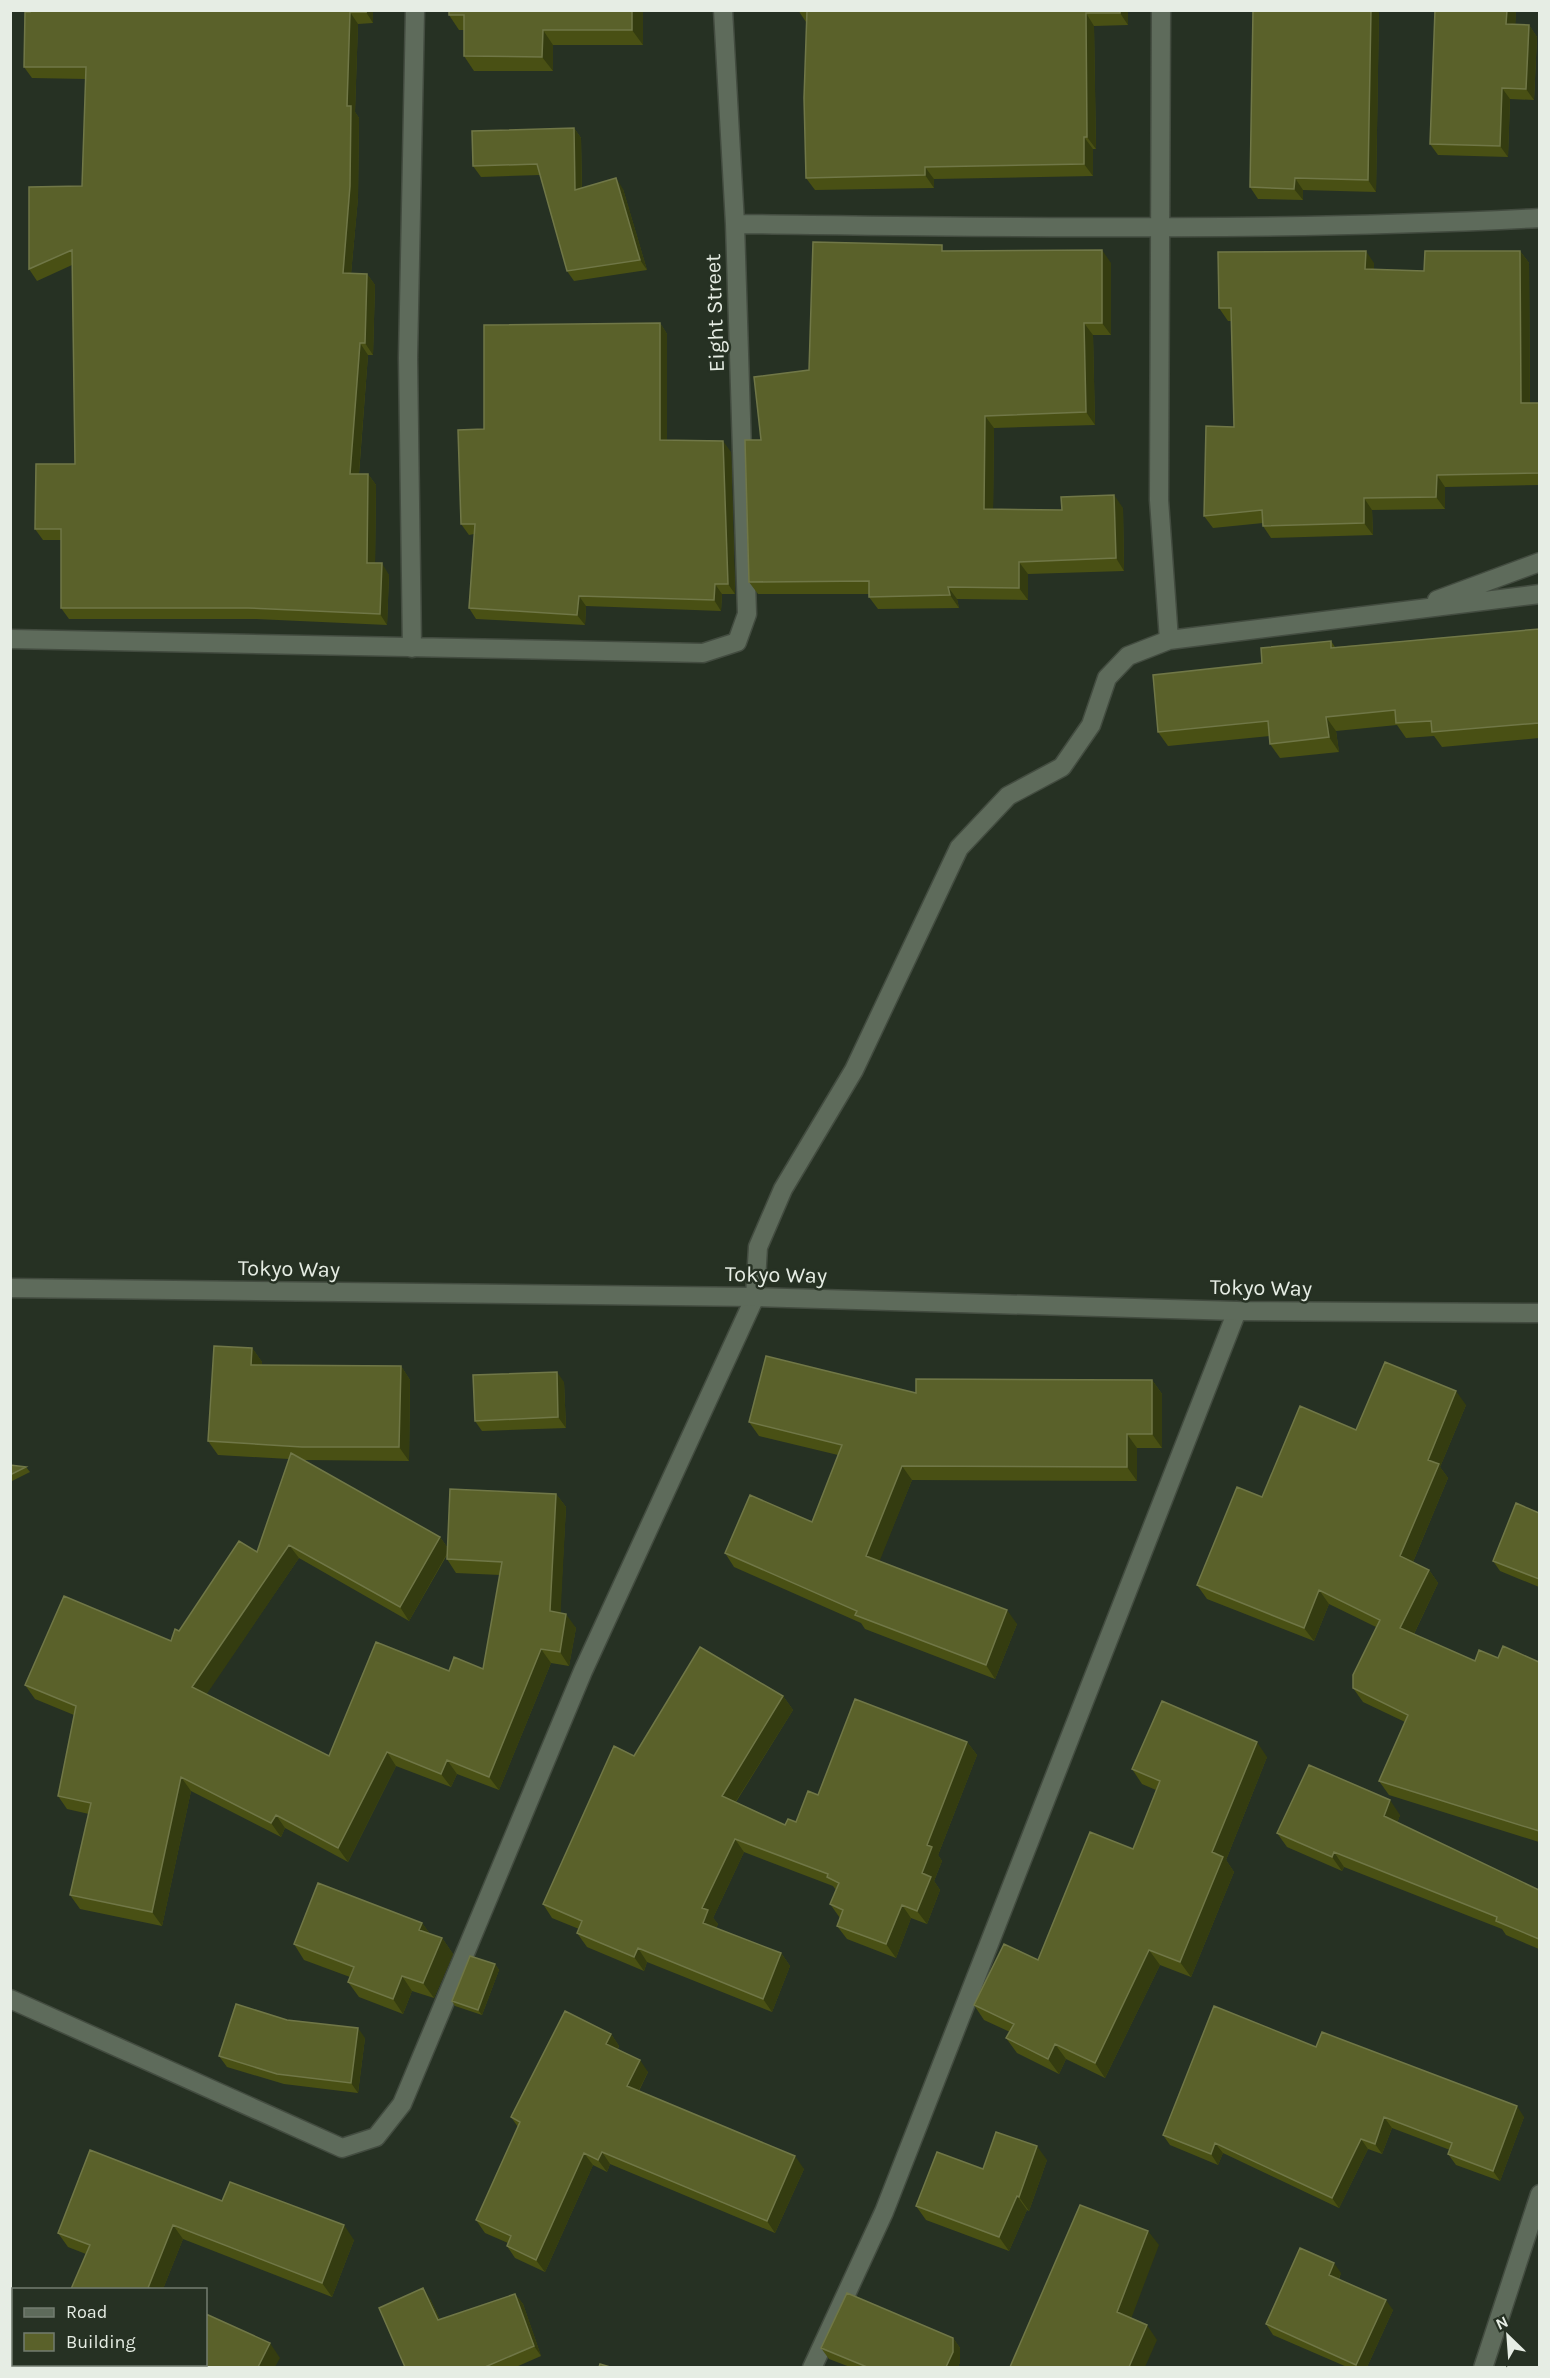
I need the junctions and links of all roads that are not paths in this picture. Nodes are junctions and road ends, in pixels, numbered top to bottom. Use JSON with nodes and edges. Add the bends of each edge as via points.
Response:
{"nodes":[{"id":1,"x":415,"y":10,"type":"edge"},
{"id":2,"x":723,"y":10,"type":"edge"},
{"id":3,"x":1161,"y":10,"type":"edge"},
{"id":4,"x":1539,"y":218,"type":"edge"},
{"id":5,"x":735,"y":224,"type":"junction"},
{"id":6,"x":1161,"y":228,"type":"junction"},
{"id":7,"x":1539,"y":562,"type":"edge"},
{"id":8,"x":1539,"y":594,"type":"edge"},
{"id":9,"x":1406,"y":611,"type":"junction"},
{"id":10,"x":10,"y":639,"type":"edge"},
{"id":11,"x":1169,"y":640,"type":"junction"},
{"id":12,"x":412,"y":648,"type":"junction"},
{"id":13,"x":10,"y":1288,"type":"edge"},
{"id":14,"x":755,"y":1297,"type":"junction"},
{"id":15,"x":1237,"y":1311,"type":"junction"},
{"id":16,"x":1539,"y":1313,"type":"edge"},
{"id":17,"x":10,"y":1999,"type":"edge"},
{"id":18,"x":1539,"y":2194,"type":"edge"},
{"id":19,"x":812,"y":2367,"type":"edge"},
{"id":20,"x":1483,"y":2367,"type":"edge"}],
"edges":[{"from":1,"to":12,"type":"street","via":[[408,358]]},
{"from":2,"to":5,"type":"street","name":"Eight Street"},
{"from":3,"to":6,"type":"street"},
{"from":4,"to":6,"type":"street","via":[[1385,226]]},
{"from":5,"to":6,"type":"street"},
{"from":5,"to":12,"type":"street","name":"Eight Street","via":[[747,614],[737,642],[703,653]]},
{"from":6,"to":11,"type":"street","via":[[1159,500]]},
{"from":7,"to":9,"type":"street"},
{"from":8,"to":9,"type":"street"},
{"from":9,"to":11,"type":"street"},
{"from":10,"to":12,"type":"street"},
{"from":11,"to":14,"type":"street","via":[[1128,656],[1107,678],[1091,725],[1062,767],[1008,796],[959,848],[854,1070],[783,1189],[758,1247]]},
{"from":13,"to":14,"type":"street","name":"Tokyo Way"},
{"from":14,"to":15,"type":"street","name":"Tokyo Way"},
{"from":14,"to":17,"type":"street","via":[[583,1671],[402,2104],[376,2137],[342,2148]]},
{"from":15,"to":16,"type":"street","name":"Tokyo Way"},
{"from":15,"to":19,"type":"street","via":[[884,2212]]},
{"from":18,"to":20,"type":"street"}]}
